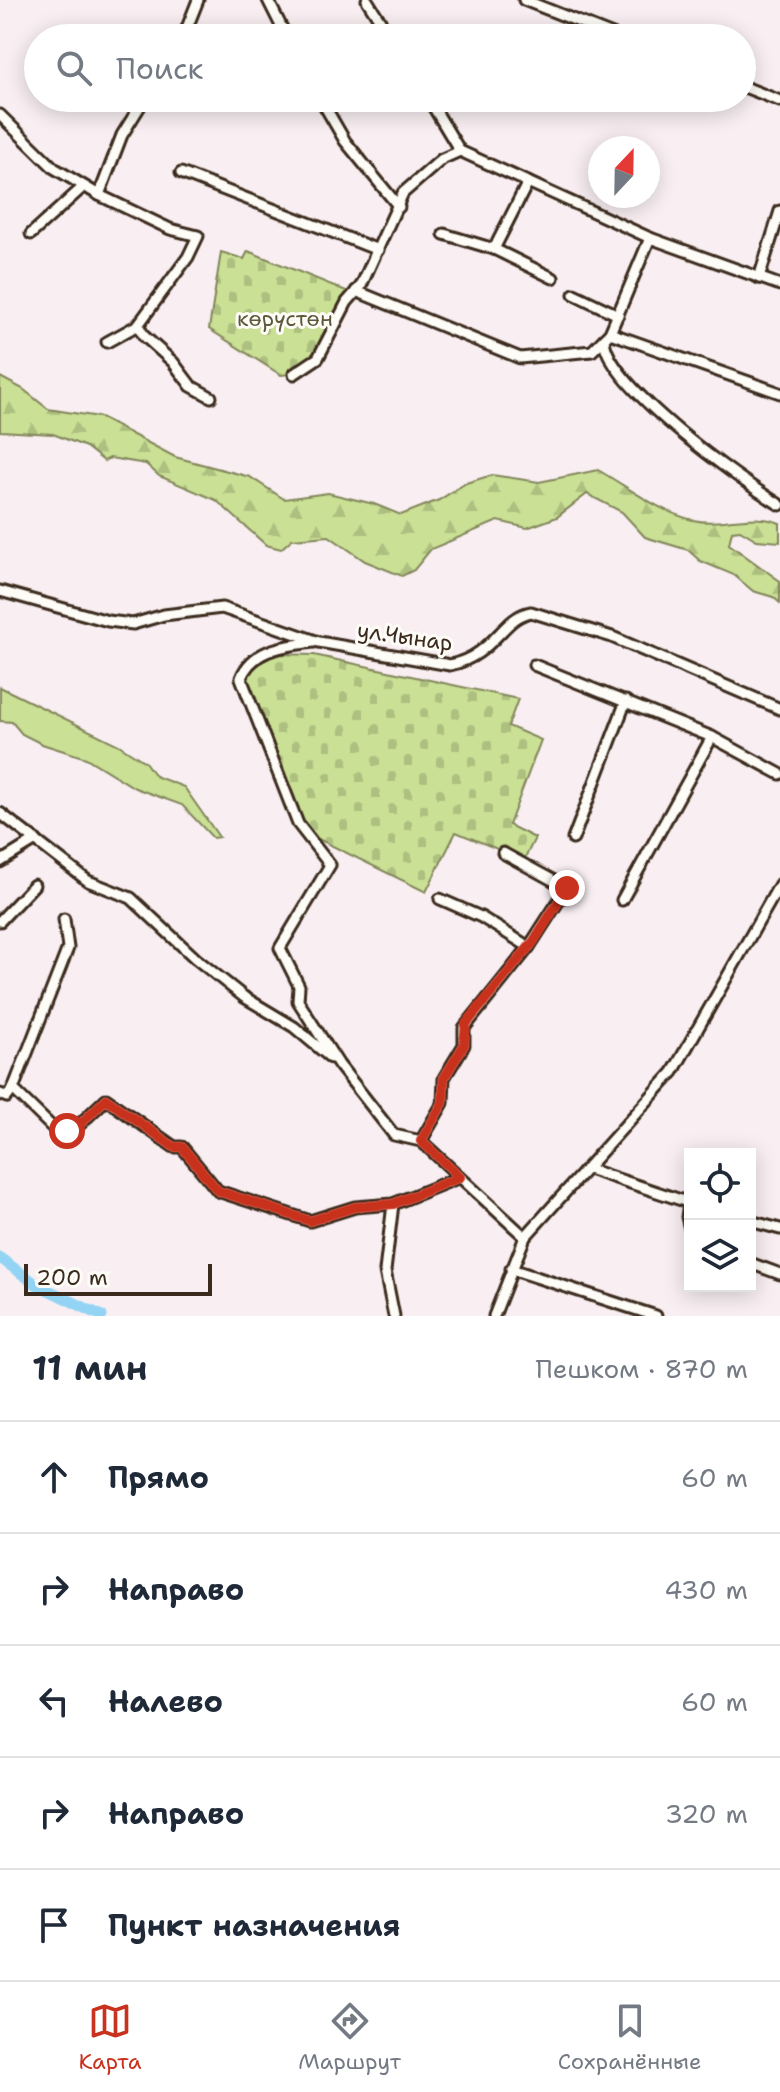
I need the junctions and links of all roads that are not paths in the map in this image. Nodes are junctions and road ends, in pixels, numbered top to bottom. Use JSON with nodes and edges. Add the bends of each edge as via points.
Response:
{"nodes":[{"id":1,"x":198,"y":0,"type":"edge"},
{"id":2,"x":268,"y":0,"type":"edge"},
{"id":3,"x":367,"y":0,"type":"edge"},
{"id":4,"x":524,"y":0,"type":"edge"},
{"id":5,"x":189,"y":24,"type":"edge"},
{"id":6,"x":280,"y":24,"type":"edge"},
{"id":7,"x":382,"y":24,"type":"edge"},
{"id":8,"x":585,"y":24,"type":"edge"},
{"id":9,"x":756,"y":92,"type":"edge"},
{"id":10,"x":780,"y":101,"type":"edge"},
{"id":11,"x":136,"y":112,"type":"edge"},
{"id":12,"x":328,"y":112,"type":"edge"},
{"id":13,"x":436,"y":112,"type":"edge"},
{"id":14,"x":0,"y":115,"type":"edge"},
{"id":15,"x":460,"y":151,"type":"junction"},
{"id":16,"x":181,"y":173,"type":"dead end"},
{"id":17,"x":528,"y":182,"type":"junction"},
{"id":18,"x":83,"y":187,"type":"junction"},
{"id":19,"x":99,"y":195,"type":"junction"},
{"id":20,"x":399,"y":207,"type":"junction"},
{"id":21,"x":780,"y":211,"type":"edge"},
{"id":22,"x":31,"y":234,"type":"dead end"},
{"id":23,"x":444,"y":234,"type":"dead end"},
{"id":24,"x":650,"y":238,"type":"junction"},
{"id":25,"x":494,"y":249,"type":"junction"},
{"id":26,"x":378,"y":250,"type":"junction"},
{"id":27,"x":553,"y":278,"type":"dead end"},
{"id":28,"x":759,"y":278,"type":"junction"},
{"id":29,"x":780,"y":285,"type":"edge"},
{"id":30,"x":356,"y":291,"type":"junction"},
{"id":31,"x":574,"y":294,"type":"dead end"},
{"id":32,"x":618,"y":315,"type":"junction"},
{"id":33,"x":138,"y":325,"type":"junction"},
{"id":34,"x":607,"y":336,"type":"junction"},
{"id":35,"x":107,"y":342,"type":"dead end"},
{"id":36,"x":294,"y":374,"type":"dead end"},
{"id":37,"x":780,"y":393,"type":"edge"},
{"id":38,"x":211,"y":397,"type":"dead end"},
{"id":39,"x":780,"y":505,"type":"edge"},
{"id":40,"x":0,"y":591,"type":"edge"},
{"id":41,"x":319,"y":642,"type":"junction"},
{"id":42,"x":534,"y":665,"type":"dead end"},
{"id":43,"x":626,"y":701,"type":"junction"},
{"id":44,"x":780,"y":709,"type":"edge"},
{"id":45,"x":712,"y":737,"type":"junction"},
{"id":46,"x":780,"y":774,"type":"edge"},
{"id":47,"x":0,"y":813,"type":"edge"},
{"id":48,"x":573,"y":839,"type":"dead end"},
{"id":49,"x":36,"y":840,"type":"junction"},
{"id":50,"x":503,"y":853,"type":"dead end"},
{"id":51,"x":0,"y":862,"type":"edge"},
{"id":52,"x":780,"y":884,"type":"edge"},
{"id":53,"x":34,"y":885,"type":"dead end"},
{"id":54,"x":440,"y":899,"type":"dead end"},
{"id":55,"x":622,"y":900,"type":"dead end"},
{"id":56,"x":64,"y":919,"type":"dead end"},
{"id":57,"x":0,"y":921,"type":"edge"},
{"id":58,"x":529,"y":947,"type":"junction"},
{"id":59,"x":339,"y":1065,"type":"junction"},
{"id":60,"x":13,"y":1089,"type":"junction"},
{"id":61,"x":0,"y":1094,"type":"edge"},
{"id":62,"x":421,"y":1141,"type":"junction"},
{"id":63,"x":588,"y":1169,"type":"junction"},
{"id":64,"x":460,"y":1177,"type":"junction"},
{"id":65,"x":684,"y":1201,"type":"edge"},
{"id":66,"x":393,"y":1204,"type":"junction"},
{"id":67,"x":756,"y":1223,"type":"edge"},
{"id":68,"x":780,"y":1229,"type":"edge"},
{"id":69,"x":525,"y":1237,"type":"junction"},
{"id":70,"x":756,"y":1265,"type":"edge"},
{"id":71,"x":511,"y":1269,"type":"junction"},
{"id":72,"x":780,"y":1274,"type":"edge"},
{"id":73,"x":633,"y":1312,"type":"edge"},
{"id":74,"x":394,"y":1316,"type":"edge"},
{"id":75,"x":494,"y":1316,"type":"edge"},
{"id":76,"x":656,"y":1316,"type":"edge"}],
"edges":[{"from":1,"to":5,"type":"street"},
{"from":2,"to":6,"type":"street"},
{"from":3,"to":7,"type":"street"},
{"from":4,"to":8,"type":"street"},
{"from":9,"to":10,"type":"street"},
{"from":11,"to":19,"type":"street"},
{"from":12,"to":20,"type":"street"},
{"from":13,"to":15,"type":"street"},
{"from":14,"to":18,"type":"street","via":[[54,168]]},
{"from":15,"to":17,"type":"street"},
{"from":15,"to":20,"type":"street","via":[[413,181]]},
{"from":16,"to":26,"type":"street"},
{"from":17,"to":24,"type":"street"},
{"from":17,"to":25,"type":"street"},
{"from":18,"to":19,"type":"street"},
{"from":18,"to":22,"type":"street"},
{"from":19,"to":33,"type":"street","via":[[170,229],[198,236]]},
{"from":20,"to":26,"type":"street"},
{"from":21,"to":28,"type":"street"},
{"from":23,"to":25,"type":"street"},
{"from":24,"to":28,"type":"street"},
{"from":24,"to":32,"type":"street"},
{"from":25,"to":27,"type":"street"},
{"from":26,"to":30,"type":"street"},
{"from":28,"to":29,"type":"street"},
{"from":30,"to":34,"type":"street","via":[[520,358],[592,351]]},
{"from":30,"to":36,"type":"street","via":[[318,358]]},
{"from":31,"to":32,"type":"street"},
{"from":32,"to":34,"type":"street"},
{"from":33,"to":35,"type":"street"},
{"from":33,"to":38,"type":"street","via":[[191,386]]},
{"from":34,"to":37,"type":"street"},
{"from":34,"to":39,"type":"street","via":[[604,350],[615,368],[665,420]]},
{"from":40,"to":41,"type":"street","name":"ул.Чынар","via":[[133,624],[222,608]]},
{"from":41,"to":44,"type":"street","name":"ул.Чынар","via":[[450,665],[485,650],[517,615],[531,612],[612,637]]},
{"from":41,"to":59,"type":"street","via":[[270,650],[247,662],[241,678],[298,824],[330,865],[280,948],[299,986],[298,1001]]},
{"from":42,"to":43,"type":"street"},
{"from":43,"to":45,"type":"street"},
{"from":43,"to":48,"type":"street"},
{"from":45,"to":46,"type":"street"},
{"from":45,"to":55,"type":"street"},
{"from":47,"to":49,"type":"street"},
{"from":49,"to":51,"type":"street"},
{"from":49,"to":59,"type":"street","via":[[88,881],[131,898],[195,958]]},
{"from":50,"to":58,"type":"street","via":[[567,888]]},
{"from":52,"to":63,"type":"street","via":[[673,1072]]},
{"from":53,"to":57,"type":"street"},
{"from":54,"to":58,"type":"street"},
{"from":56,"to":60,"type":"street","via":[[68,948]]},
{"from":58,"to":62,"type":"street","via":[[466,1024],[464,1045],[444,1078],[443,1103]]},
{"from":59,"to":62,"type":"street","via":[[394,1135]]},
{"from":60,"to":61,"type":"street","via":[[7,1097]]},
{"from":60,"to":66,"type":"street","via":[[56,1131],[77,1127],[106,1099],[174,1147],[182,1147],[218,1191],[310,1221],[355,1207]]},
{"from":62,"to":64,"type":"street"},
{"from":63,"to":65,"type":"street"},
{"from":63,"to":69,"type":"street"},
{"from":64,"to":66,"type":"street"},
{"from":64,"to":69,"type":"street"},
{"from":66,"to":74,"type":"street","via":[[385,1271]]},
{"from":67,"to":68,"type":"street"},
{"from":69,"to":71,"type":"street"},
{"from":70,"to":72,"type":"street"},
{"from":71,"to":73,"type":"street"},
{"from":71,"to":75,"type":"street"},
{"from":73,"to":76,"type":"street"}]}
